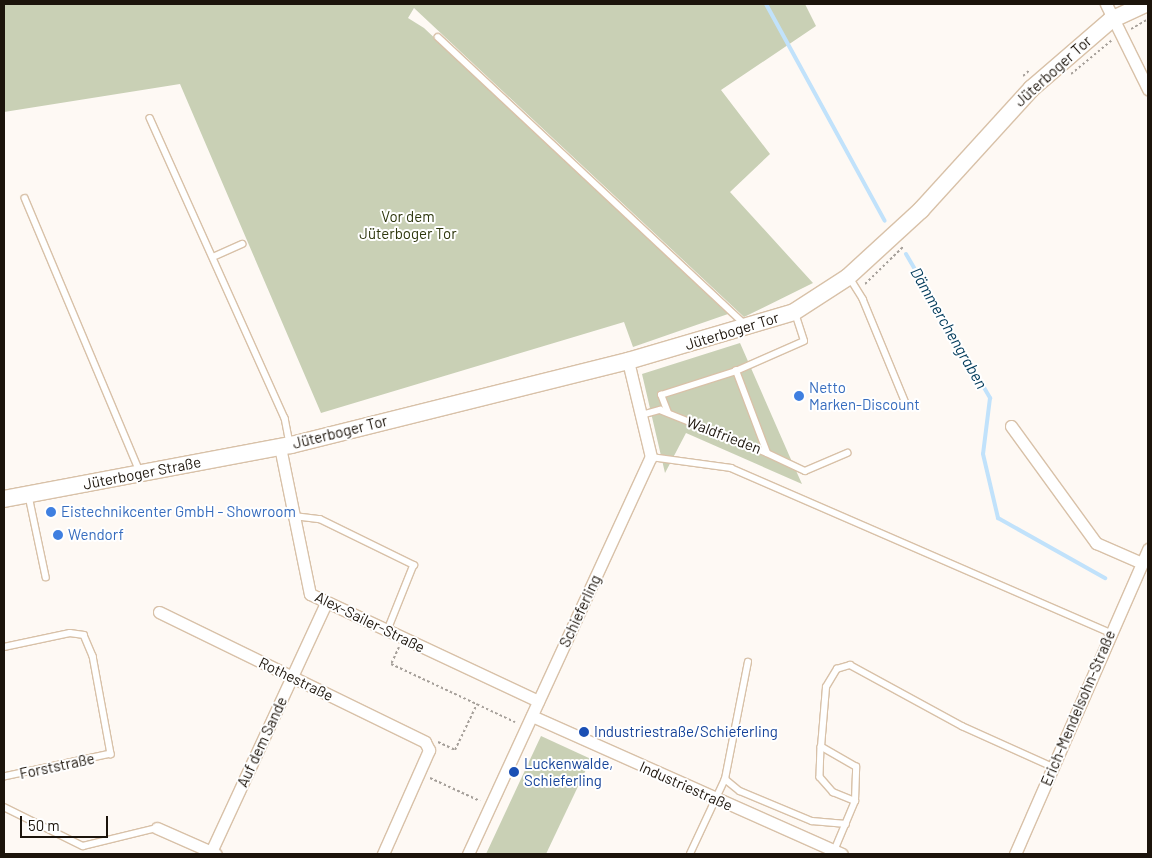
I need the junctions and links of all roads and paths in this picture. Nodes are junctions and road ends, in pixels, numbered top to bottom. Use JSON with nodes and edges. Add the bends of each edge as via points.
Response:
{"nodes":[{"id":1,"x":1106,"y":4,"type":"edge"},
{"id":2,"x":1145,"y":4,"type":"edge"},
{"id":3,"x":1148,"y":19,"type":"edge"},
{"id":4,"x":1110,"y":20,"type":"junction"},
{"id":5,"x":1119,"y":34,"type":"junction"},
{"id":6,"x":438,"y":37,"type":"dead end"},
{"id":7,"x":1032,"y":68,"type":"dead end"},
{"id":8,"x":1067,"y":78,"type":"dead end"},
{"id":9,"x":1019,"y":81,"type":"dead end"},
{"id":10,"x":1148,"y":89,"type":"edge"},
{"id":11,"x":150,"y":118,"type":"dead end"},
{"id":12,"x":25,"y":198,"type":"dead end"},
{"id":13,"x":908,"y":241,"type":"dead end"},
{"id":14,"x":242,"y":244,"type":"dead end"},
{"id":15,"x":213,"y":257,"type":"junction"},
{"id":16,"x":853,"y":283,"type":"junction"},
{"id":17,"x":794,"y":312,"type":"junction"},
{"id":18,"x":750,"y":328,"type":"junction"},
{"id":19,"x":628,"y":361,"type":"junction"},
{"id":20,"x":736,"y":370,"type":"junction"},
{"id":21,"x":905,"y":401,"type":"dead end"},
{"id":22,"x":668,"y":413,"type":"junction"},
{"id":23,"x":642,"y":415,"type":"junction"},
{"id":24,"x":1011,"y":426,"type":"dead end"},
{"id":25,"x":285,"y":446,"type":"junction"},
{"id":26,"x":767,"y":453,"type":"junction"},
{"id":27,"x":847,"y":454,"type":"dead end"},
{"id":28,"x":651,"y":457,"type":"junction"},
{"id":29,"x":141,"y":473,"type":"junction"},
{"id":30,"x":29,"y":494,"type":"junction"},
{"id":31,"x":4,"y":499,"type":"edge"},
{"id":32,"x":294,"y":516,"type":"junction"},
{"id":33,"x":1148,"y":548,"type":"edge"},
{"id":34,"x":1142,"y":563,"type":"junction"},
{"id":35,"x":46,"y":577,"type":"dead end"},
{"id":36,"x":326,"y":603,"type":"junction"},
{"id":37,"x":160,"y":612,"type":"dead end"},
{"id":38,"x":388,"y":631,"type":"junction"},
{"id":39,"x":1110,"y":633,"type":"junction"},
{"id":40,"x":403,"y":638,"type":"junction"},
{"id":41,"x":4,"y":647,"type":"edge"},
{"id":42,"x":748,"y":662,"type":"dead end"},
{"id":43,"x":292,"y":676,"type":"junction"},
{"id":44,"x":538,"y":701,"type":"junction"},
{"id":45,"x":477,"y":704,"type":"junction"},
{"id":46,"x":532,"y":716,"type":"junction"},
{"id":47,"x":526,"y":727,"type":"junction"},
{"id":48,"x":821,"y":747,"type":"junction"},
{"id":49,"x":428,"y":748,"type":"junction"},
{"id":50,"x":1052,"y":767,"type":"junction"},
{"id":51,"x":419,"y":773,"type":"junction"},
{"id":52,"x":4,"y":777,"type":"edge"},
{"id":53,"x":725,"y":779,"type":"junction"},
{"id":54,"x":716,"y":800,"type":"junction"},
{"id":55,"x":855,"y":801,"type":"junction"},
{"id":56,"x":490,"y":805,"type":"junction"},
{"id":57,"x":4,"y":807,"type":"edge"},
{"id":58,"x":846,"y":824,"type":"junction"},
{"id":59,"x":157,"y":828,"type":"joint"},
{"id":60,"x":213,"y":853,"type":"edge"},
{"id":61,"x":838,"y":853,"type":"edge"},
{"id":62,"x":383,"y":854,"type":"edge"},
{"id":63,"x":468,"y":854,"type":"edge"},
{"id":64,"x":690,"y":854,"type":"edge"},
{"id":65,"x":1015,"y":854,"type":"edge"}],
"edges":[{"from":1,"to":4,"type":"street"},
{"from":2,"to":4,"type":"main road","name":"Jüterboger Tor"},
{"from":3,"to":5,"type":"path"},
{"from":4,"to":5,"type":"street"},
{"from":4,"to":16,"type":"main road","name":"Jüterboger Tor","via":[[1031,89]]},
{"from":5,"to":8,"type":"path"},
{"from":5,"to":10,"type":"street"},
{"from":6,"to":18,"type":"lane"},
{"from":7,"to":9,"type":"path"},
{"from":11,"to":15,"type":"lane"},
{"from":12,"to":29,"type":"lane","via":[[138,456]]},
{"from":13,"to":16,"type":"path"},
{"from":14,"to":15,"type":"lane"},
{"from":15,"to":25,"type":"lane","via":[[285,418]]},
{"from":16,"to":17,"type":"main road","name":"Jüterboger Tor"},
{"from":16,"to":21,"type":"lane"},
{"from":17,"to":18,"type":"main road","name":"Jüterboger Tor"},
{"from":17,"to":20,"type":"lane","via":[[804,341]]},
{"from":18,"to":19,"type":"main road","name":"Jüterboger Tor"},
{"from":19,"to":23,"type":"street"},
{"from":19,"to":25,"type":"main road","name":"Jüterboger Tor"},
{"from":20,"to":22,"type":"lane","via":[[661,395]]},
{"from":20,"to":26,"type":"lane","name":"Waldfrieden"},
{"from":22,"to":23,"type":"lane","name":"Waldfrieden","via":[[660,410]]},
{"from":22,"to":26,"type":"lane","name":"Waldfrieden"},
{"from":23,"to":28,"type":"street"},
{"from":24,"to":34,"type":"street","via":[[1096,543]]},
{"from":25,"to":29,"type":"main road","name":"Jüterboger Straße"},
{"from":25,"to":32,"type":"street","name":"Alex-Sailer-Straße"},
{"from":26,"to":27,"type":"lane","via":[[805,471]]},
{"from":28,"to":39,"type":"lane","via":[[731,468]]},
{"from":28,"to":44,"type":"street","name":"Schieferling"},
{"from":29,"to":30,"type":"main road","name":"Jüterboger Straße"},
{"from":30,"to":31,"type":"main road","name":"Jüterboger Straße"},
{"from":30,"to":35,"type":"lane"},
{"from":32,"to":36,"type":"street","name":"Alex-Sailer-Straße","via":[[308,590]]},
{"from":32,"to":38,"type":"lane","via":[[320,519],[414,565]]},
{"from":33,"to":34,"type":"street","name":"Erich-Mendelsohn-Straße"},
{"from":34,"to":39,"type":"street","name":"Erich-Mendelsohn-Straße"},
{"from":36,"to":38,"type":"street","name":"Alex-Sailer-Straße"},
{"from":36,"to":43,"type":"street","name":"Auf dem Sande"},
{"from":37,"to":43,"type":"street","name":"Rothestraße"},
{"from":38,"to":40,"type":"street","name":"Alex-Sailer-Straße"},
{"from":39,"to":50,"type":"street","name":"Erich-Mendelsohn-Straße"},
{"from":40,"to":44,"type":"street","name":"Alex-Sailer-Straße"},
{"from":40,"to":45,"type":"path","via":[[391,664]]},
{"from":41,"to":52,"type":"lane","name":"Forststraße","via":[[70,633],[84,635],[93,656],[111,754]]},
{"from":42,"to":53,"type":"lane"},
{"from":43,"to":49,"type":"street","name":"Rothestraße"},
{"from":43,"to":60,"type":"street","name":"Auf dem Sande"},
{"from":44,"to":46,"type":"street","name":"Schieferling"},
{"from":45,"to":47,"type":"path"},
{"from":45,"to":49,"type":"path","via":[[455,750],[436,742]]},
{"from":46,"to":47,"type":"street","name":"Schieferling"},
{"from":46,"to":54,"type":"street","name":"Industriestraße"},
{"from":47,"to":56,"type":"street","name":"Schieferling"},
{"from":48,"to":50,"type":"lane","via":[[826,687],[838,669],[850,665],[962,726]]},
{"from":48,"to":55,"type":"lane","via":[[820,777],[834,792]]},
{"from":48,"to":55,"type":"lane","via":[[856,767]]},
{"from":49,"to":51,"type":"street"},
{"from":50,"to":65,"type":"street","name":"Erich-Mendelsohn-Straße"},
{"from":51,"to":56,"type":"path"},
{"from":51,"to":62,"type":"street"},
{"from":53,"to":54,"type":"lane"},
{"from":53,"to":58,"type":"lane","via":[[740,791],[812,822]]},
{"from":54,"to":61,"type":"street","name":"Industriestraße"},
{"from":54,"to":64,"type":"lane"},
{"from":55,"to":58,"type":"lane"},
{"from":56,"to":63,"type":"street","name":"Schieferling"},
{"from":57,"to":59,"type":"lane","via":[[83,846]]},
{"from":58,"to":61,"type":"lane"},
{"from":59,"to":60,"type":"street"}]}
